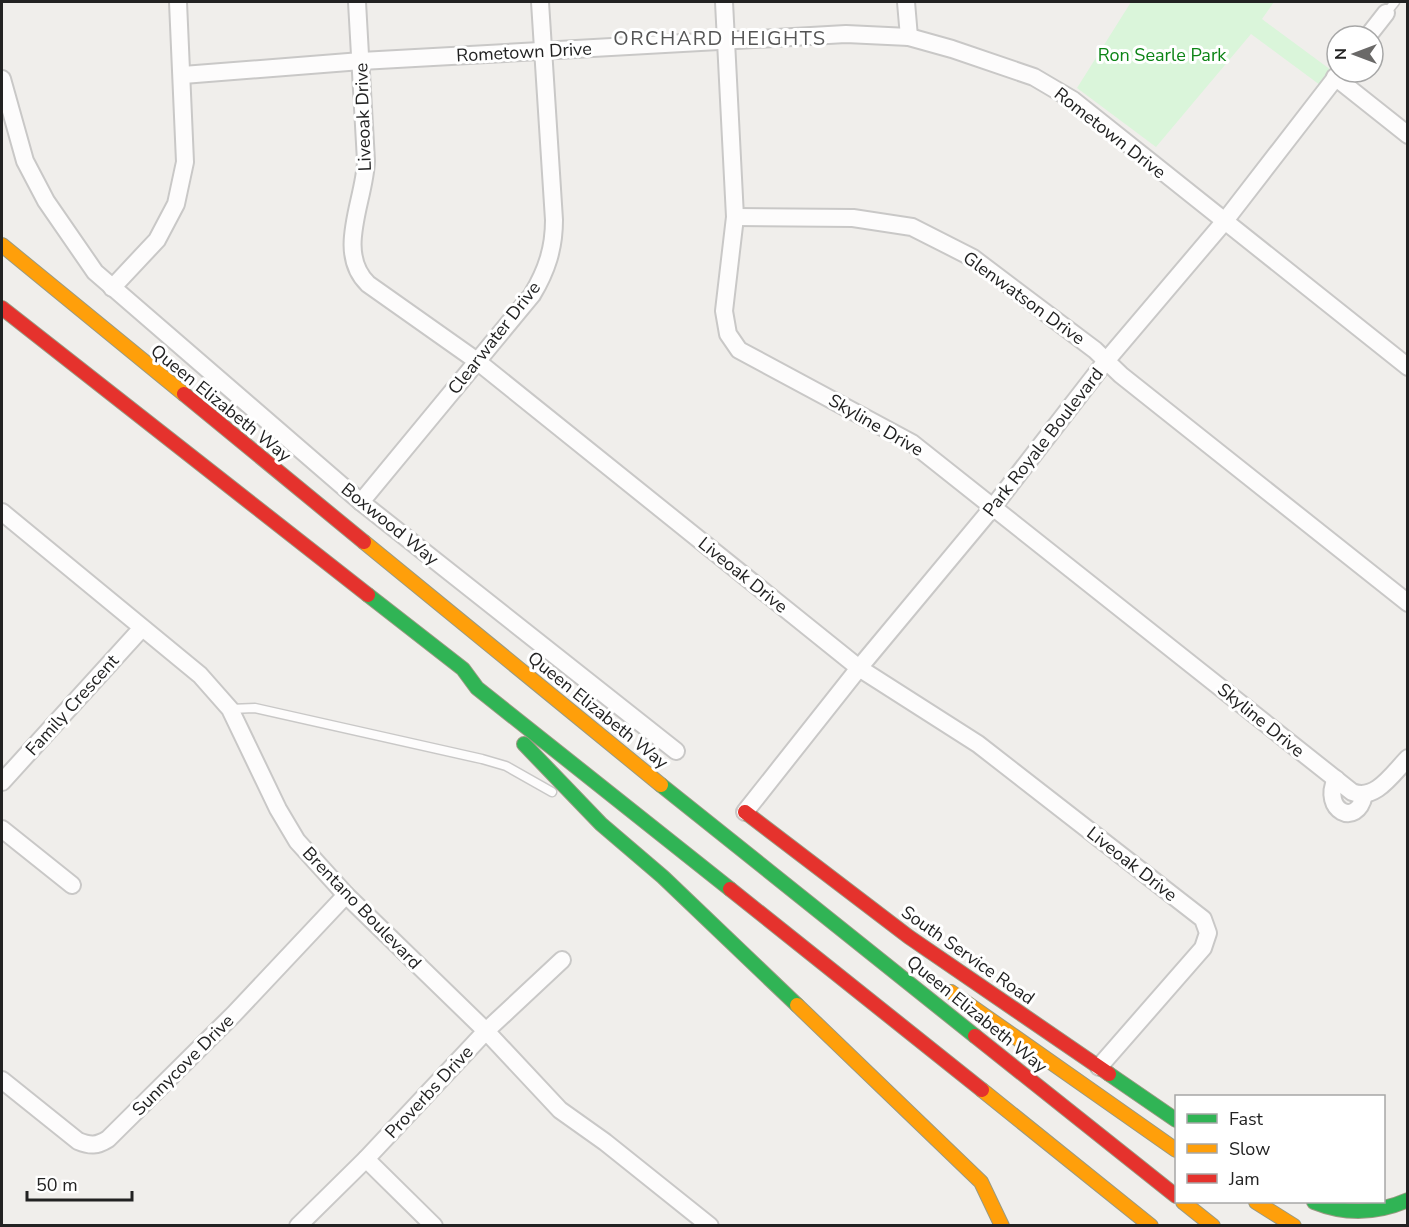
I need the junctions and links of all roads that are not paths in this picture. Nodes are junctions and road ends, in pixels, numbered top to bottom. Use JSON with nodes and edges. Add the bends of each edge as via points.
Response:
{"nodes":[{"id":1,"x":178,"y":2,"type":"edge"},
{"id":2,"x":357,"y":2,"type":"edge"},
{"id":3,"x":540,"y":2,"type":"edge"},
{"id":4,"x":724,"y":2,"type":"edge"},
{"id":5,"x":906,"y":2,"type":"edge"},
{"id":6,"x":1391,"y":7,"type":"edge"},
{"id":7,"x":1378,"y":24,"type":"edge"},
{"id":8,"x":909,"y":37,"type":"junction"},
{"id":9,"x":726,"y":39,"type":"junction"},
{"id":10,"x":543,"y":52,"type":"junction"},
{"id":11,"x":361,"y":60,"type":"junction"},
{"id":12,"x":183,"y":75,"type":"junction"},
{"id":13,"x":2,"y":79,"type":"edge"},
{"id":14,"x":1330,"y":84,"type":"edge"},
{"id":15,"x":1348,"y":84,"type":"edge"},
{"id":16,"x":1407,"y":135,"type":"edge"},
{"id":17,"x":735,"y":217,"type":"junction"},
{"id":18,"x":1224,"y":222,"type":"junction"},
{"id":19,"x":2,"y":245,"type":"edge"},
{"id":20,"x":112,"y":288,"type":"junction"},
{"id":21,"x":2,"y":308,"type":"edge"},
{"id":22,"x":477,"y":361,"type":"junction"},
{"id":23,"x":1106,"y":362,"type":"junction"},
{"id":24,"x":1407,"y":367,"type":"edge"},
{"id":25,"x":361,"y":502,"type":"junction"},
{"id":26,"x":993,"y":507,"type":"junction"},
{"id":27,"x":7,"y":512,"type":"edge"},
{"id":28,"x":1407,"y":603,"type":"edge"},
{"id":29,"x":142,"y":628,"type":"junction"},
{"id":30,"x":859,"y":668,"type":"junction"},
{"id":31,"x":477,"y":688,"type":"junction"},
{"id":32,"x":230,"y":709,"type":"junction"},
{"id":33,"x":676,"y":751,"type":"dead end"},
{"id":34,"x":1407,"y":758,"type":"edge"},
{"id":35,"x":2,"y":782,"type":"edge"},
{"id":36,"x":745,"y":812,"type":"joint"},
{"id":37,"x":601,"y":824,"type":"junction"},
{"id":38,"x":2,"y":829,"type":"edge"},
{"id":39,"x":717,"y":831,"type":"junction"},
{"id":40,"x":796,"y":875,"type":"dead end"},
{"id":41,"x":72,"y":885,"type":"dead end"},
{"id":42,"x":346,"y":895,"type":"junction"},
{"id":43,"x":562,"y":960,"type":"dead end"},
{"id":44,"x":938,"y":981,"type":"dead end"},
{"id":45,"x":486,"y":1031,"type":"junction"},
{"id":46,"x":1099,"y":1067,"type":"junction"},
{"id":47,"x":2,"y":1080,"type":"edge"},
{"id":48,"x":1175,"y":1119,"type":"edge"},
{"id":49,"x":1175,"y":1149,"type":"edge"},
{"id":50,"x":366,"y":1160,"type":"junction"},
{"id":51,"x":1175,"y":1196,"type":"edge"},
{"id":52,"x":1407,"y":1200,"type":"edge"},
{"id":53,"x":1184,"y":1203,"type":"edge"},
{"id":54,"x":1258,"y":1203,"type":"edge"},
{"id":55,"x":1316,"y":1203,"type":"edge"},
{"id":56,"x":298,"y":1226,"type":"edge"},
{"id":57,"x":434,"y":1226,"type":"edge"},
{"id":58,"x":710,"y":1226,"type":"edge"},
{"id":59,"x":1002,"y":1226,"type":"edge"},
{"id":60,"x":1151,"y":1226,"type":"edge"},
{"id":61,"x":1213,"y":1226,"type":"edge"},
{"id":62,"x":1294,"y":1226,"type":"edge"}],
"edges":[{"from":1,"to":12,"type":"street"},
{"from":2,"to":11,"type":"street","name":"Liveoak Drive"},
{"from":3,"to":10,"type":"street","name":"Clearwater Drive"},
{"from":4,"to":9,"type":"street","name":"Skyline Drive"},
{"from":5,"to":8,"type":"street"},
{"from":6,"to":7,"type":"street"},
{"from":8,"to":9,"type":"street","name":"Rometown Drive","via":[[846,34]]},
{"from":8,"to":18,"type":"street","name":"Rometown Drive","via":[[998,63],[1044,83],[1072,100]]},
{"from":9,"to":10,"type":"street","name":"Rometown Drive"},
{"from":9,"to":17,"type":"street","name":"Skyline Drive"},
{"from":10,"to":11,"type":"street","name":"Rometown Drive"},
{"from":10,"to":22,"type":"street","name":"Clearwater Drive","via":[[554,220],[552,251],[532,295]]},
{"from":11,"to":12,"type":"street","name":"Rometown Drive"},
{"from":11,"to":22,"type":"street","name":"Liveoak Drive","via":[[366,171],[352,242],[354,264],[360,277]]},
{"from":12,"to":20,"type":"street","via":[[185,162],[176,204],[157,240]]},
{"from":13,"to":20,"type":"street","name":"Boxwood Way","via":[[26,161],[46,201],[95,272]]},
{"from":14,"to":18,"type":"street","name":"Park Royale Boulevard"},
{"from":15,"to":16,"type":"street"},
{"from":17,"to":23,"type":"street","name":"Glenwatson Drive","via":[[853,218],[912,227],[973,258]]},
{"from":17,"to":26,"type":"street","name":"Skyline Drive","via":[[724,311],[728,334],[739,350],[912,443]]},
{"from":18,"to":23,"type":"street","name":"Park Royale Boulevard"},
{"from":18,"to":24,"type":"street","name":"Rometown Drive"},
{"from":19,"to":39,"type":"main road","name":"Queen Elizabeth Way"},
{"from":20,"to":25,"type":"street","name":"Boxwood Way"},
{"from":21,"to":31,"type":"main road","via":[[463,669]]},
{"from":22,"to":25,"type":"street","name":"Clearwater Drive"},
{"from":22,"to":30,"type":"street","name":"Liveoak Drive"},
{"from":23,"to":26,"type":"street","name":"Park Royale Boulevard"},
{"from":23,"to":28,"type":"street","name":"Glenwatson Drive"},
{"from":25,"to":33,"type":"street","name":"Boxwood Way"},
{"from":26,"to":30,"type":"street","name":"Park Royale Boulevard"},
{"from":26,"to":34,"type":"street","name":"Skyline Drive","via":[[1352,792],[1364,795],[1377,789]]},
{"from":27,"to":29,"type":"street","name":"Brentano Boulevard"},
{"from":29,"to":32,"type":"street","name":"Brentano Boulevard","via":[[200,675]]},
{"from":29,"to":35,"type":"street","name":"Family Crescent"},
{"from":30,"to":36,"type":"street","name":"Park Royale Boulevard"},
{"from":30,"to":46,"type":"street","name":"Liveoak Drive","via":[[978,744],[1203,920],[1208,933],[1203,948]]},
{"from":31,"to":37,"type":"main road","via":[[516,737]]},
{"from":31,"to":60,"type":"main road"},
{"from":32,"to":37,"type":"lane","via":[[255,708],[506,766]]},
{"from":32,"to":42,"type":"street","name":"Brentano Boulevard","via":[[297,841]]},
{"from":36,"to":46,"type":"main road","name":"South Service Road","via":[[909,937]]},
{"from":37,"to":59,"type":"main road","via":[[663,877],[981,1182]]},
{"from":38,"to":41,"type":"street"},
{"from":39,"to":40,"type":"main road"},
{"from":39,"to":51,"type":"main road","name":"Queen Elizabeth Way"},
{"from":42,"to":45,"type":"street","name":"Brentano Boulevard"},
{"from":42,"to":47,"type":"street","name":"Sunnycove Drive","via":[[234,1014],[100,1143],[78,1142]]},
{"from":43,"to":45,"type":"street","name":"Proverbs Drive"},
{"from":44,"to":49,"type":"main road"},
{"from":45,"to":50,"type":"street","name":"Proverbs Drive"},
{"from":45,"to":58,"type":"street","name":"Brentano Boulevard","via":[[560,1110]]},
{"from":46,"to":48,"type":"main road","name":"South Service Road"},
{"from":50,"to":56,"type":"street","name":"Proverbs Drive"},
{"from":50,"to":57,"type":"street"},
{"from":52,"to":55,"type":"main road","via":[[1360,1213]]},
{"from":53,"to":61,"type":"main road"},
{"from":54,"to":62,"type":"main road"}]}
